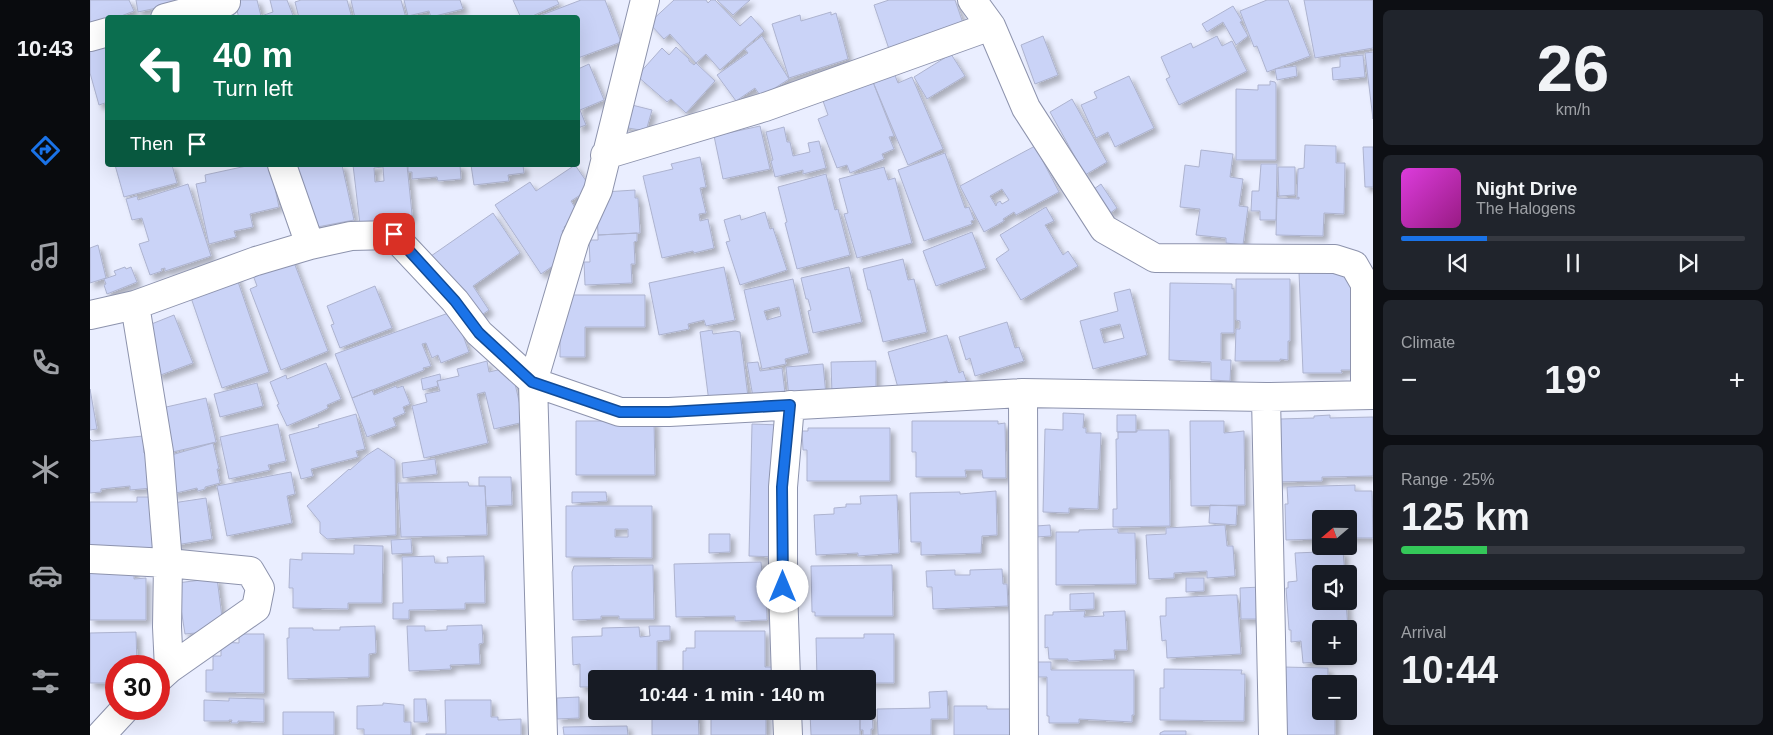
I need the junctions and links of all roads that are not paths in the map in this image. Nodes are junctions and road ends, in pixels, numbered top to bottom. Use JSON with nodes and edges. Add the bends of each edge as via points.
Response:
{"nodes":[{"id":1,"x":645,"y":0,"type":"edge"},
{"id":2,"x":972,"y":0,"type":"edge"},
{"id":3,"x":227,"y":6,"type":"edge"},
{"id":4,"x":180,"y":15,"type":"edge"},
{"id":5,"x":991,"y":26,"type":"junction"},
{"id":6,"x":105,"y":33,"type":"edge"},
{"id":7,"x":90,"y":37,"type":"edge"},
{"id":8,"x":605,"y":155,"type":"junction"},
{"id":9,"x":283,"y":167,"type":"edge"},
{"id":10,"x":310,"y":245,"type":"junction"},
{"id":11,"x":134,"y":305,"type":"junction"},
{"id":12,"x":90,"y":315,"type":"edge"},
{"id":13,"x":532,"y":382,"type":"junction"},
{"id":14,"x":1023,"y":393,"type":"junction"},
{"id":15,"x":1369,"y":395,"type":"edge"},
{"id":16,"x":1266,"y":397,"type":"junction"},
{"id":17,"x":790,"y":405,"type":"junction"},
{"id":18,"x":90,"y":560,"type":"edge"},
{"id":19,"x":168,"y":562,"type":"junction"},
{"id":20,"x":165,"y":655,"type":"edge"},
{"id":21,"x":170,"y":670,"type":"edge"},
{"id":22,"x":786,"y":670,"type":"edge"},
{"id":23,"x":114,"y":720,"type":"edge"},
{"id":24,"x":787,"y":720,"type":"edge"},
{"id":25,"x":100,"y":735,"type":"edge"},
{"id":26,"x":542,"y":735,"type":"edge"},
{"id":27,"x":788,"y":735,"type":"edge"},
{"id":28,"x":1024,"y":735,"type":"edge"},
{"id":29,"x":1273,"y":735,"type":"edge"}],
"edges":[{"from":1,"to":8,"type":"street"},
{"from":2,"to":5,"type":"street"},
{"from":3,"to":4,"type":"street"},
{"from":5,"to":8,"type":"street","via":[[765,107]]},
{"from":5,"to":15,"type":"street","via":[[1026,108],[1104,229],[1155,258],[1335,259],[1354,265],[1365,284]]},
{"from":6,"to":7,"type":"street"},
{"from":8,"to":13,"type":"street","via":[[598,190],[575,240]]},
{"from":9,"to":10,"type":"street"},
{"from":10,"to":11,"type":"street"},
{"from":10,"to":13,"type":"street","via":[[351,236],[394,234],[455,301],[479,333]]},
{"from":11,"to":12,"type":"street"},
{"from":11,"to":19,"type":"street","via":[[159,452]]},
{"from":13,"to":17,"type":"street","via":[[620,412]]},
{"from":13,"to":26,"type":"street"},
{"from":14,"to":16,"type":"street"},
{"from":14,"to":17,"type":"street"},
{"from":14,"to":28,"type":"street"},
{"from":15,"to":16,"type":"street"},
{"from":16,"to":29,"type":"street"},
{"from":17,"to":22,"type":"street","via":[[782,487]]},
{"from":18,"to":19,"type":"street"},
{"from":19,"to":20,"type":"street"},
{"from":19,"to":21,"type":"street","via":[[250,571],[260,588],[256,608]]},
{"from":23,"to":25,"type":"street"},
{"from":24,"to":27,"type":"street"}]}
